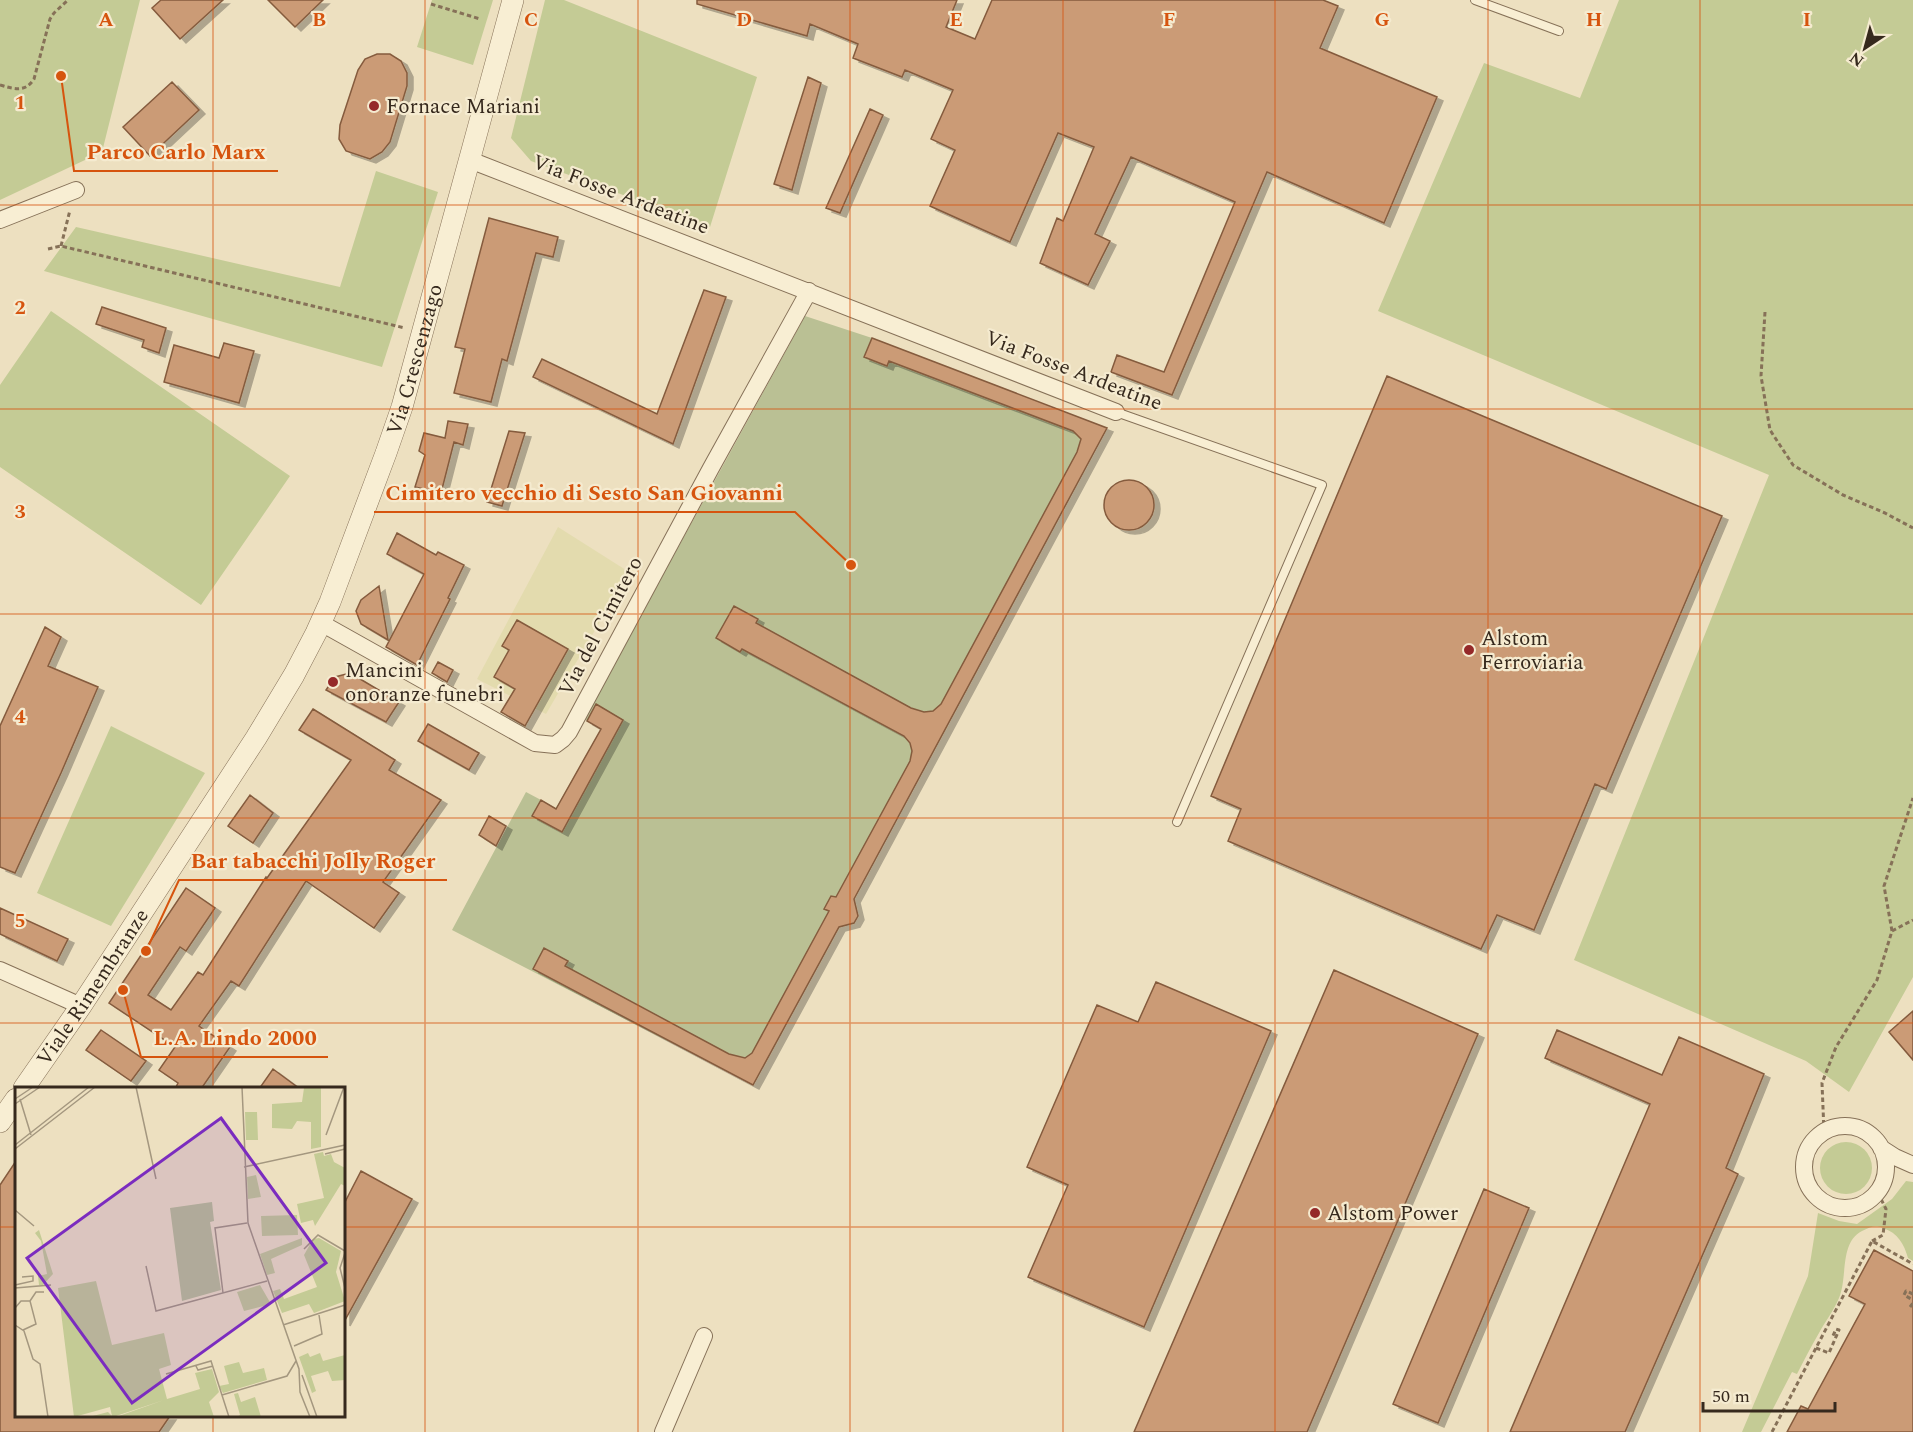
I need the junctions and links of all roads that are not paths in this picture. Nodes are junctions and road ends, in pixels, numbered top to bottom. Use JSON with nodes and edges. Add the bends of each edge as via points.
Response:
{"nodes":[{"id":1,"x":513,"y":0,"type":"edge"},
{"id":2,"x":1475,"y":0,"type":"edge"},
{"id":3,"x":1559,"y":31,"type":"dead end"},
{"id":4,"x":470,"y":160,"type":"junction"},
{"id":5,"x":76,"y":190,"type":"road end"},
{"id":6,"x":0,"y":220,"type":"edge"},
{"id":7,"x":809,"y":291,"type":"junction"},
{"id":8,"x":1116,"y":412,"type":"joint"},
{"id":9,"x":321,"y":623,"type":"junction"},
{"id":10,"x":277,"y":705,"type":"joint"},
{"id":11,"x":1177,"y":822,"type":"dead end"},
{"id":12,"x":0,"y":970,"type":"edge"},
{"id":13,"x":81,"y":1006,"type":"junction"},
{"id":14,"x":25,"y":1087,"type":"edge"},
{"id":15,"x":15,"y":1100,"type":"edge"},
{"id":16,"x":0,"y":1122,"type":"edge"},
{"id":17,"x":1881,"y":1148,"type":"junction"},
{"id":18,"x":1913,"y":1166,"type":"edge"},
{"id":19,"x":1880,"y":1188,"type":"junction"},
{"id":20,"x":704,"y":1336,"type":"dead end"},
{"id":21,"x":663,"y":1432,"type":"edge"}],
"edges":[{"from":1,"to":4,"type":"street","name":"Via Crescenzago"},
{"from":2,"to":3,"type":"lane"},
{"from":4,"to":7,"type":"street","name":"Via Fosse Ardeatine"},
{"from":4,"to":9,"type":"street","name":"Via Crescenzago","via":[[386,453]]},
{"from":5,"to":6,"type":"street"},
{"from":7,"to":8,"type":"street","name":"Via Fosse Ardeatine"},
{"from":7,"to":9,"type":"street","name":"Via del Cimitero","via":[[569,732],[555,745],[535,743]]},
{"from":8,"to":11,"type":"lane","name":"Via Fosse Ardeatine","via":[[1322,485]]},
{"from":9,"to":10,"type":"street","name":"Via Crescenzago"},
{"from":10,"to":13,"type":"street","name":"Viale Rimembranze"},
{"from":12,"to":13,"type":"street"},
{"from":13,"to":14,"type":"street","name":"Viale Rimembranze"},
{"from":15,"to":16,"type":"street"},
{"from":17,"to":18,"type":"street"},
{"from":17,"to":19,"type":"street","via":[[1886,1171]]},
{"from":17,"to":19,"type":"street","via":[[1873,1137],[1856,1128],[1836,1127],[1814,1141],[1804,1165],[1812,1191],[1833,1206],[1859,1206]]},
{"from":18,"to":19,"type":"street","via":[[1899,1171]]},
{"from":20,"to":21,"type":"street"}]}
